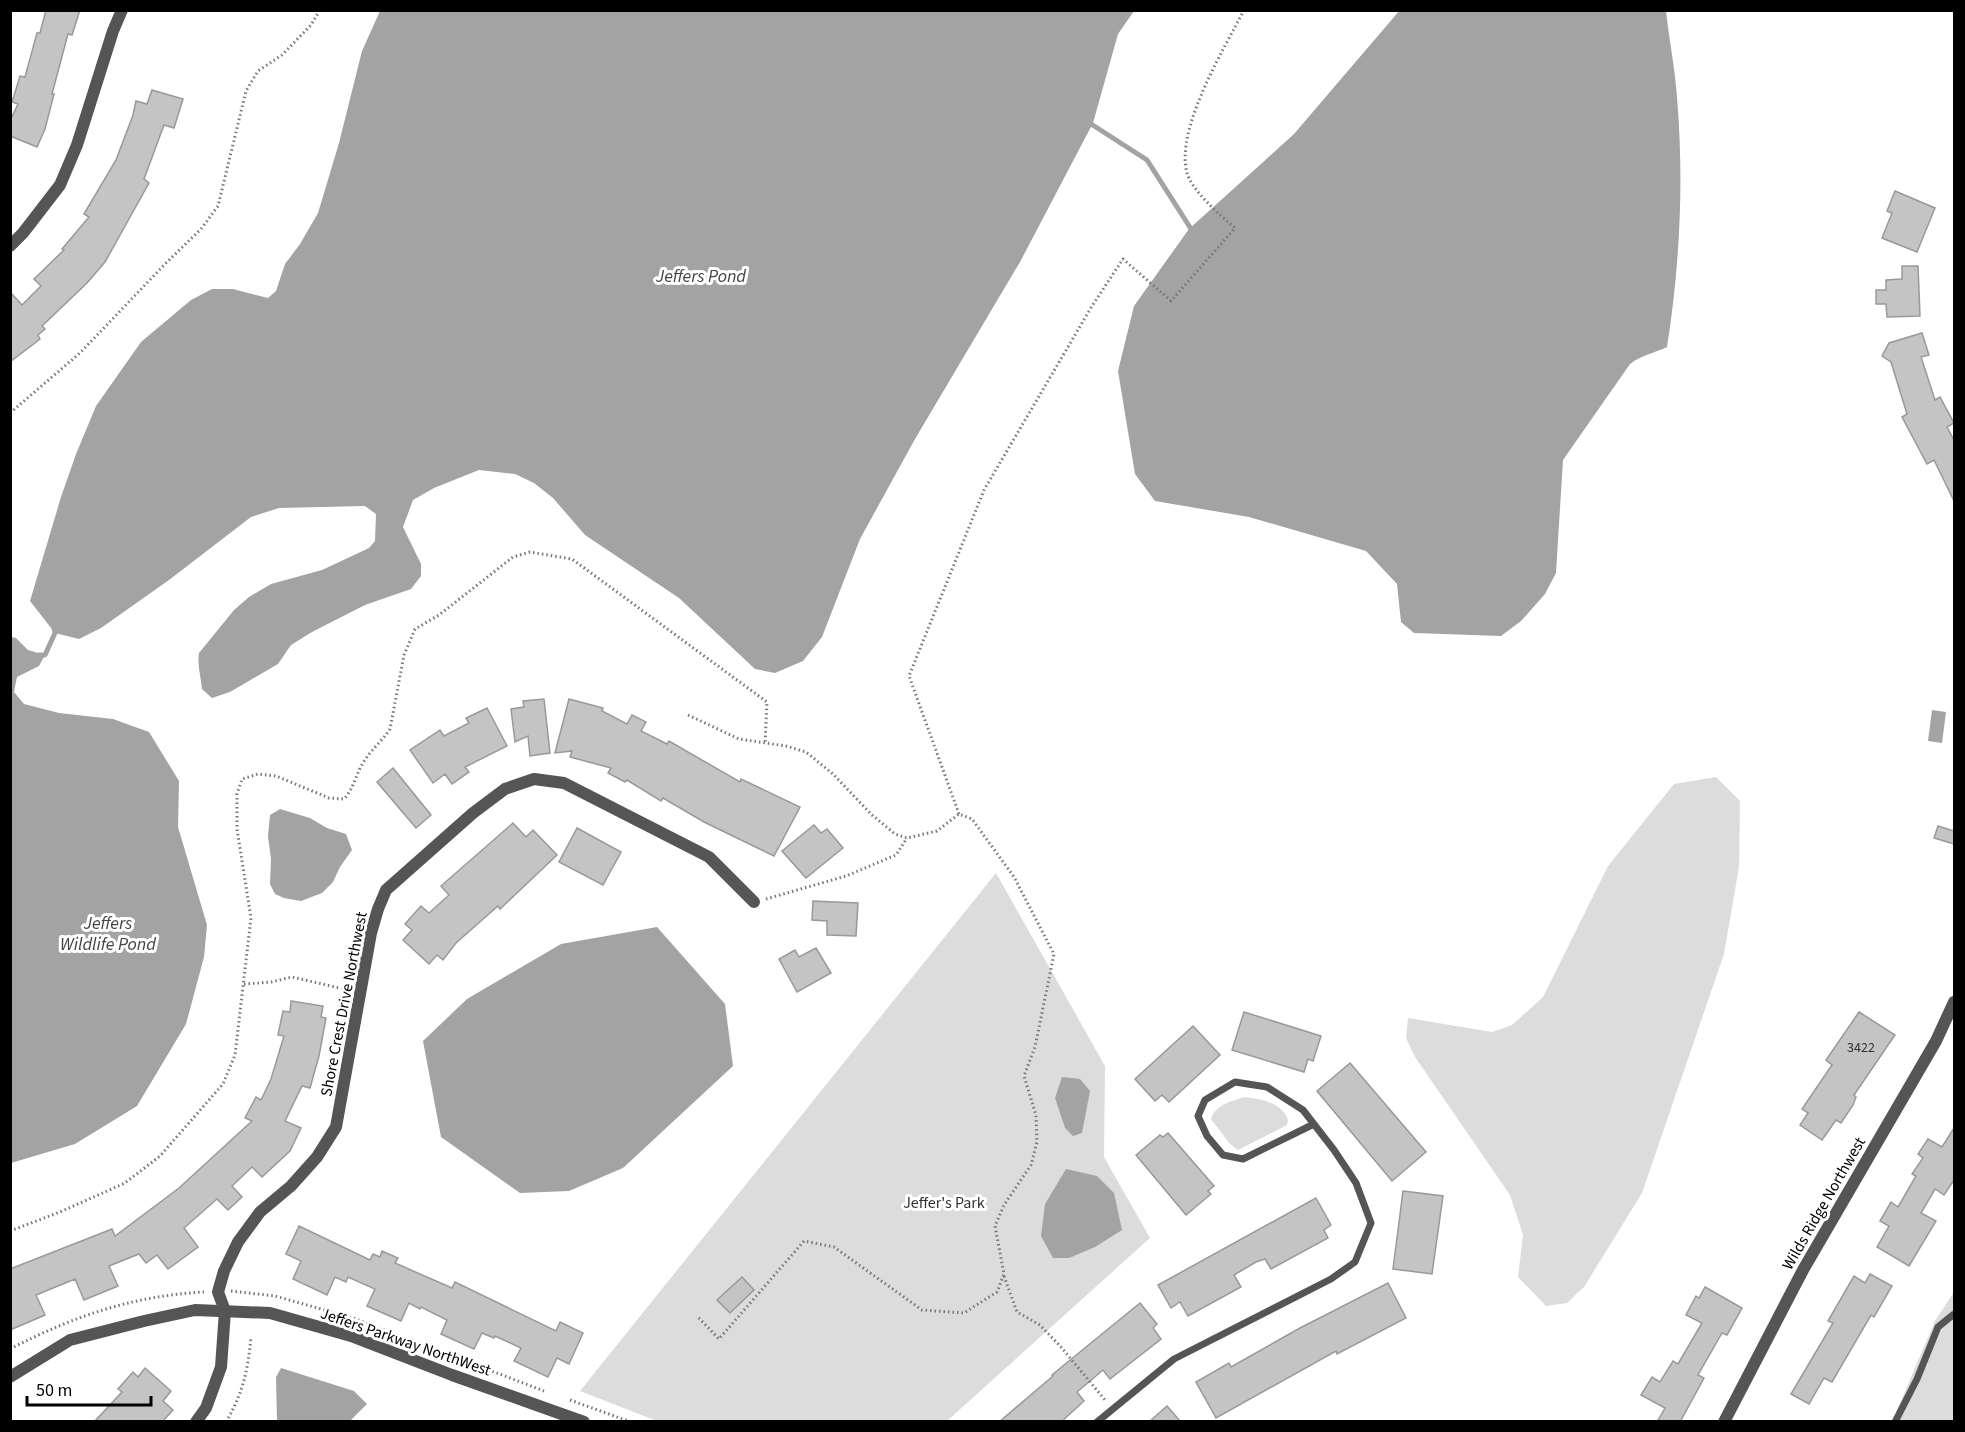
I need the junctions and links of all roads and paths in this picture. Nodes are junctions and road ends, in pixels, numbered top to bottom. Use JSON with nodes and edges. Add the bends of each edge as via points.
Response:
{"nodes":[{"id":1,"x":122,"y":10,"type":"edge"},
{"id":2,"x":320,"y":10,"type":"edge"},
{"id":3,"x":1244,"y":10,"type":"edge"},
{"id":4,"x":10,"y":246,"type":"edge"},
{"id":5,"x":10,"y":413,"type":"edge"},
{"id":6,"x":688,"y":716,"type":"dead end"},
{"id":7,"x":765,"y":744,"type":"junction"},
{"id":8,"x":958,"y":814,"type":"junction"},
{"id":9,"x":907,"y":838,"type":"junction"},
{"id":10,"x":754,"y":902,"type":"joint"},
{"id":11,"x":244,"y":984,"type":"junction"},
{"id":12,"x":360,"y":993,"type":"junction"},
{"id":13,"x":1954,"y":1002,"type":"edge"},
{"id":14,"x":1314,"y":1124,"type":"junction"},
{"id":15,"x":10,"y":1231,"type":"edge"},
{"id":16,"x":1004,"y":1274,"type":"junction"},
{"id":17,"x":225,"y":1311,"type":"junction"},
{"id":18,"x":1954,"y":1314,"type":"edge"},
{"id":19,"x":698,"y":1317,"type":"dead end"},
{"id":20,"x":251,"y":1337,"type":"dead end"},
{"id":21,"x":10,"y":1377,"type":"edge"},
{"id":22,"x":1112,"y":1409,"type":"junction"},
{"id":23,"x":196,"y":1422,"type":"edge"},
{"id":24,"x":226,"y":1422,"type":"edge"},
{"id":25,"x":584,"y":1422,"type":"edge"},
{"id":26,"x":1097,"y":1422,"type":"edge"},
{"id":27,"x":1724,"y":1422,"type":"edge"},
{"id":28,"x":1895,"y":1422,"type":"edge"}],
"edges":[{"from":1,"to":4,"type":"street","via":[[60,185]]},
{"from":2,"to":5,"type":"path","via":[[311,26],[282,55],[258,71],[246,91],[218,206],[201,229],[80,353]]},
{"from":3,"to":8,"type":"path","via":[[1207,82],[1185,142],[1187,174],[1208,205],[1234,228],[1171,301],[1124,259],[1092,306],[984,490],[909,676]]},
{"from":6,"to":7,"type":"path","via":[[739,739]]},
{"from":7,"to":9,"type":"path","via":[[806,752],[872,815],[895,834]]},
{"from":7,"to":11,"type":"path","via":[[767,702],[572,559],[530,552],[513,557],[439,615],[414,629],[404,655],[390,729],[364,759],[344,799],[329,798],[276,776],[258,774],[242,779],[237,794],[237,829],[251,918]]},
{"from":8,"to":9,"type":"path","via":[[937,831]]},
{"from":8,"to":16,"type":"path","via":[[972,819],[1014,877],[1054,954],[1035,1047],[1024,1076],[1036,1115],[1037,1142],[1031,1165],[995,1226]]},
{"from":9,"to":10,"type":"path","via":[[896,855],[846,876]]},
{"from":10,"to":12,"type":"street","name":"Shore Crest Drive Northwest","via":[[709,857],[564,783],[534,779],[506,789],[481,807],[386,890],[371,933]]},
{"from":11,"to":12,"type":"path","via":[[292,977]]},
{"from":11,"to":15,"type":"path","via":[[235,1055],[223,1084],[160,1156],[125,1183]]},
{"from":12,"to":17,"type":"street","name":"Shore Crest Drive Northwest","via":[[336,1127],[317,1157],[260,1212],[238,1242],[218,1292]]},
{"from":13,"to":27,"type":"street","name":"Wilds Ridge Northwest","via":[[1936,1041],[1803,1270]]},
{"from":14,"to":14,"type":"lane","via":[[1303,1110],[1267,1087],[1235,1082],[1205,1100],[1198,1116],[1207,1136],[1223,1155],[1243,1159]]},
{"from":14,"to":22,"type":"lane","via":[[1356,1183],[1371,1223],[1355,1262],[1331,1279],[1174,1359]]},
{"from":16,"to":19,"type":"path","via":[[997,1292],[964,1313],[922,1310],[834,1247],[804,1241],[720,1339]]},
{"from":16,"to":22,"type":"path","via":[[1017,1312],[1040,1325]]},
{"from":17,"to":21,"type":"street","name":"Jeffers Parkway NorthWest","via":[[195,1310],[70,1340]]},
{"from":17,"to":23,"type":"street","name":"Shore Crest Drive Northwest","via":[[221,1367],[206,1408]]},
{"from":17,"to":25,"type":"street","name":"Jeffers Parkway NorthWest","via":[[270,1313],[351,1336]]},
{"from":18,"to":28,"type":"lane","via":[[1938,1327]]},
{"from":20,"to":24,"type":"path","via":[[248,1370]]},
{"from":22,"to":26,"type":"lane"}]}
